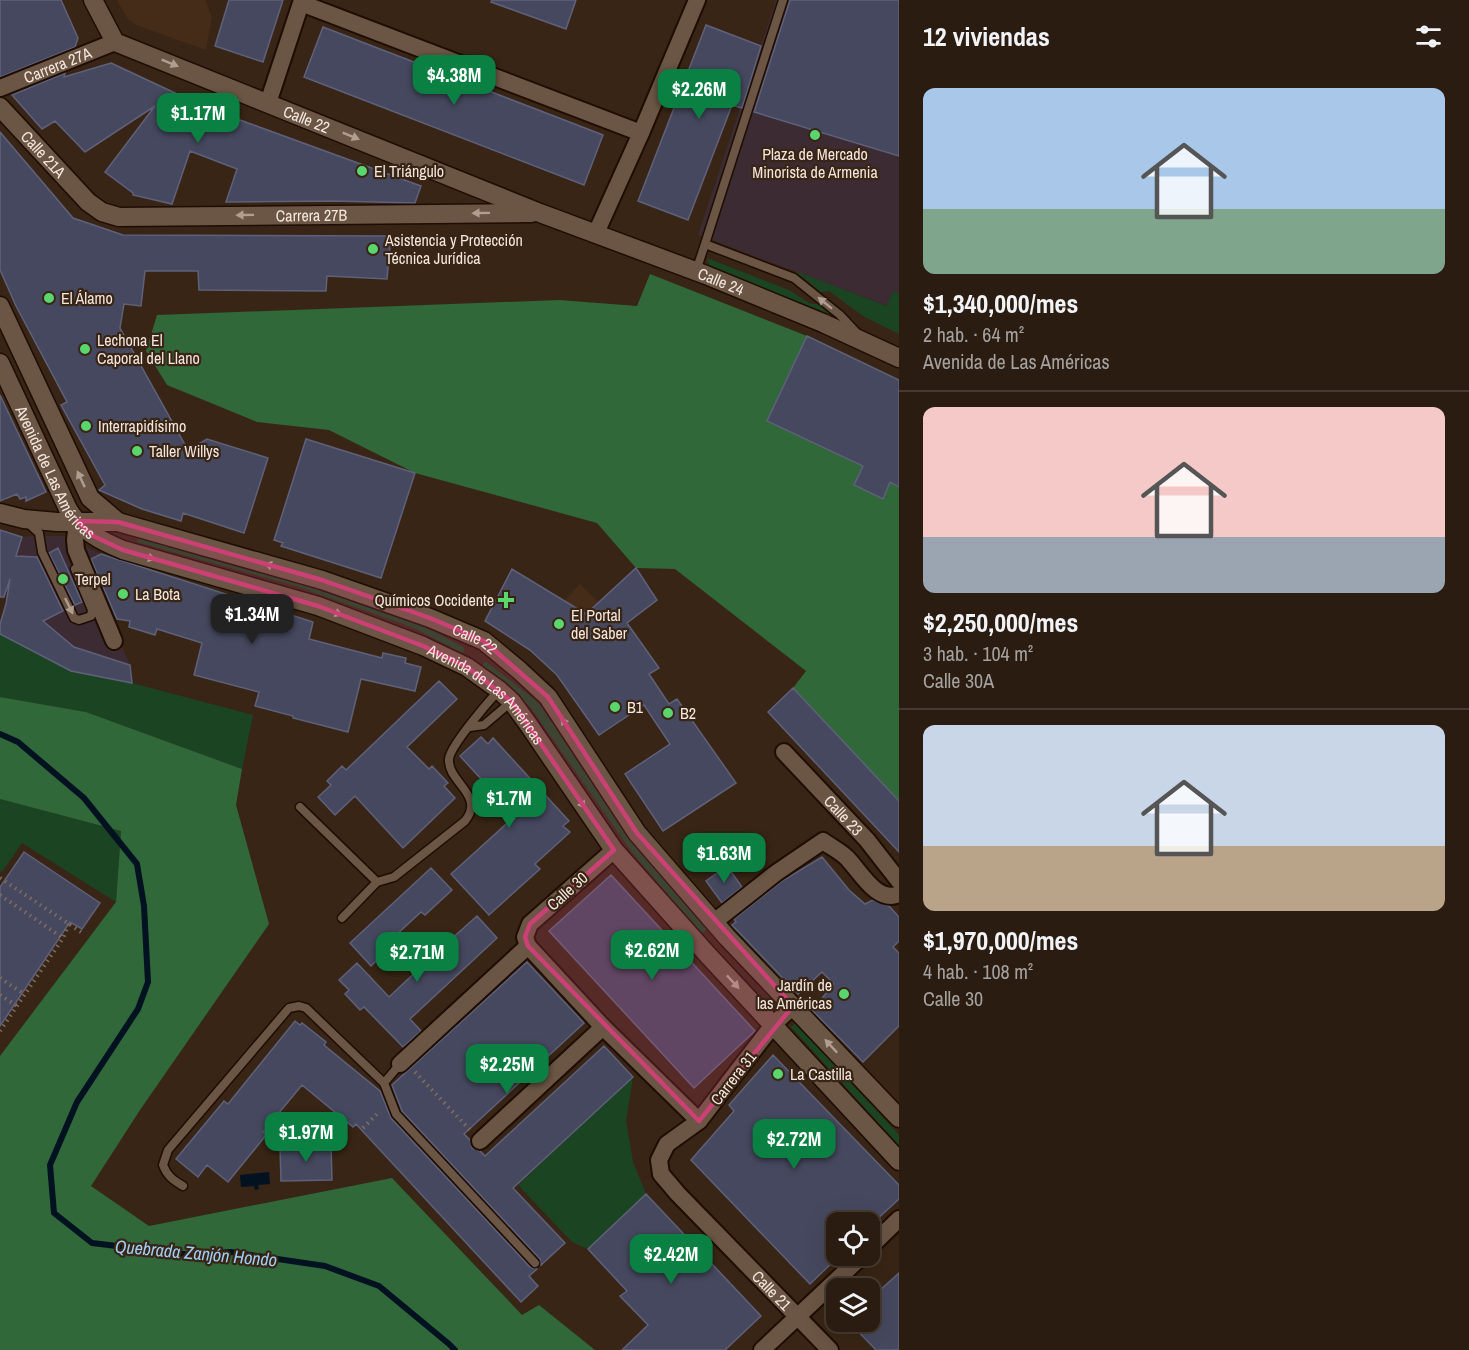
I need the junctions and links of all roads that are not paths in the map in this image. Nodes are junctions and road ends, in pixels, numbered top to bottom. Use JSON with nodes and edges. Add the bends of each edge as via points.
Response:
{"nodes":[{"id":1,"x":93,"y":0,"type":"edge"},
{"id":2,"x":697,"y":0,"type":"edge"},
{"id":3,"x":783,"y":0,"type":"edge"},
{"id":4,"x":115,"y":42,"type":"junction"},
{"id":5,"x":0,"y":88,"type":"edge"},
{"id":6,"x":268,"y":103,"type":"junction"},
{"id":7,"x":0,"y":107,"type":"edge"},
{"id":8,"x":641,"y":133,"type":"junction"},
{"id":9,"x":88,"y":202,"type":"joint"},
{"id":10,"x":540,"y":213,"type":"junction"},
{"id":11,"x":596,"y":233,"type":"junction"},
{"id":12,"x":705,"y":244,"type":"junction"},
{"id":13,"x":695,"y":271,"type":"junction"},
{"id":14,"x":0,"y":306,"type":"edge"},
{"id":15,"x":867,"y":343,"type":"junction"},
{"id":16,"x":899,"y":358,"type":"edge"},
{"id":17,"x":0,"y":363,"type":"edge"},
{"id":18,"x":0,"y":513,"type":"edge"},
{"id":19,"x":24,"y":519,"type":"junction"},
{"id":20,"x":77,"y":521,"type":"junction"},
{"id":21,"x":118,"y":522,"type":"junction"},
{"id":22,"x":84,"y":566,"type":"junction"},
{"id":23,"x":114,"y":641,"type":"dead end"},
{"id":24,"x":484,"y":641,"type":"junction"},
{"id":25,"x":467,"y":667,"type":"junction"},
{"id":26,"x":505,"y":696,"type":"junction"},
{"id":27,"x":470,"y":727,"type":"junction"},
{"id":28,"x":784,"y":752,"type":"dead end"},
{"id":29,"x":300,"y":807,"type":"dead end"},
{"id":30,"x":614,"y":850,"type":"junction"},
{"id":31,"x":899,"y":881,"type":"edge"},
{"id":32,"x":377,"y":882,"type":"junction"},
{"id":33,"x":899,"y":894,"type":"edge"},
{"id":34,"x":342,"y":918,"type":"dead end"},
{"id":35,"x":720,"y":929,"type":"junction"},
{"id":36,"x":526,"y":942,"type":"junction"},
{"id":37,"x":706,"y":953,"type":"junction"},
{"id":38,"x":794,"y":1006,"type":"junction"},
{"id":39,"x":773,"y":1025,"type":"junction"},
{"id":40,"x":603,"y":1027,"type":"junction"},
{"id":41,"x":402,"y":1062,"type":"joint"},
{"id":42,"x":384,"y":1083,"type":"junction"},
{"id":43,"x":899,"y":1118,"type":"edge"},
{"id":44,"x":699,"y":1121,"type":"junction"},
{"id":45,"x":480,"y":1141,"type":"road end"},
{"id":46,"x":667,"y":1144,"type":"joint"},
{"id":47,"x":899,"y":1161,"type":"edge"},
{"id":48,"x":183,"y":1186,"type":"dead end"},
{"id":49,"x":899,"y":1219,"type":"edge"},
{"id":50,"x":880,"y":1237,"type":"edge"},
{"id":51,"x":536,"y":1263,"type":"dead end"},
{"id":52,"x":852,"y":1266,"type":"edge"},
{"id":53,"x":799,"y":1317,"type":"junction"},
{"id":54,"x":762,"y":1350,"type":"edge"},
{"id":55,"x":830,"y":1350,"type":"edge"}],
"edges":[{"from":1,"to":4,"type":"main road"},
{"from":2,"to":8,"type":"street"},
{"from":3,"to":12,"type":"lane"},
{"from":4,"to":5,"type":"street","name":"Carrera 27A"},
{"from":4,"to":6,"type":"main road","name":"Calle 22","one_way":true},
{"from":6,"to":8,"type":"street","via":[[301,3]]},
{"from":6,"to":10,"type":"main road","name":"Calle 22","one_way":true},
{"from":7,"to":9,"type":"main road","name":"Calle 21A"},
{"from":8,"to":11,"type":"street"},
{"from":10,"to":9,"type":"main road","name":"Carrera 27B","one_way":true,"via":[[119,217]]},
{"from":10,"to":11,"type":"main road","name":"Calle 24"},
{"from":11,"to":13,"type":"main road","name":"Calle 24"},
{"from":12,"to":13,"type":"lane"},
{"from":15,"to":12,"type":"lane","one_way":true,"via":[[794,278]]},
{"from":13,"to":15,"type":"main road","name":"Calle 24"},
{"from":21,"to":14,"type":"main road","name":"Avenida de Las Américas","one_way":true,"via":[[90,498]]},
{"from":15,"to":16,"type":"main road","name":"Calle 24"},
{"from":17,"to":20,"type":"main road","name":"Avenida de Las Américas"},
{"from":18,"to":19,"type":"main road"},
{"from":19,"to":20,"type":"main road"},
{"from":19,"to":22,"type":"lane","one_way":true,"via":[[39,533],[42,552],[74,618],[79,620],[91,616],[92,610],[75,569]]},
{"from":20,"to":21,"type":"main road"},
{"from":20,"to":22,"type":"street","via":[[76,550]]},
{"from":20,"to":25,"type":"main road","name":"Avenida de Las Américas","one_way":true,"via":[[93,536],[123,550],[318,606]]},
{"from":24,"to":21,"type":"main road","name":"Calle 22","one_way":true,"via":[[322,580]]},
{"from":22,"to":23,"type":"street"},
{"from":24,"to":25,"type":"main road"},
{"from":35,"to":24,"type":"main road","name":"Calle 22","one_way":true,"via":[[637,833],[548,697]]},
{"from":25,"to":26,"type":"main road","name":"Avenida de Las Américas"},
{"from":26,"to":27,"type":"lane","via":[[477,713]]},
{"from":26,"to":27,"type":"lane","via":[[484,725]]},
{"from":26,"to":30,"type":"main road","name":"Avenida de Las Américas","one_way":true},
{"from":27,"to":32,"type":"lane","via":[[449,755],[449,764],[472,804],[472,813],[394,877]]},
{"from":28,"to":31,"type":"street","name":"Calle 23","via":[[867,840]]},
{"from":29,"to":32,"type":"lane"},
{"from":30,"to":36,"type":"street","name":"Calle 30","via":[[530,924]]},
{"from":30,"to":37,"type":"main road","name":"Avenida de Las Américas"},
{"from":32,"to":34,"type":"lane"},
{"from":33,"to":35,"type":"street","via":[[881,893],[868,884],[845,856],[823,841],[776,873]]},
{"from":35,"to":37,"type":"street"},
{"from":35,"to":38,"type":"main road"},
{"from":36,"to":40,"type":"street"},
{"from":36,"to":41,"type":"street","name":"Calle 30"},
{"from":37,"to":39,"type":"main road","name":"Avenida de Las Américas","one_way":true},
{"from":38,"to":39,"type":"street","name":"Carrera 31"},
{"from":43,"to":38,"type":"main road","one_way":true},
{"from":39,"to":44,"type":"street","name":"Carrera 31"},
{"from":39,"to":47,"type":"main road","name":"Avenida de Las Américas"},
{"from":40,"to":44,"type":"street"},
{"from":40,"to":45,"type":"street"},
{"from":41,"to":42,"type":"lane"},
{"from":42,"to":48,"type":"lane","via":[[306,1008],[289,1008],[168,1150],[165,1171]]},
{"from":42,"to":51,"type":"lane","via":[[396,1114]]},
{"from":44,"to":46,"type":"street","name":"Carrera 31"},
{"from":46,"to":53,"type":"street","name":"Calle 21","via":[[659,1160],[661,1174]]},
{"from":49,"to":50,"type":"street"},
{"from":52,"to":53,"type":"street"},
{"from":53,"to":54,"type":"street"},
{"from":53,"to":55,"type":"street","name":"Calle 21"}]}
